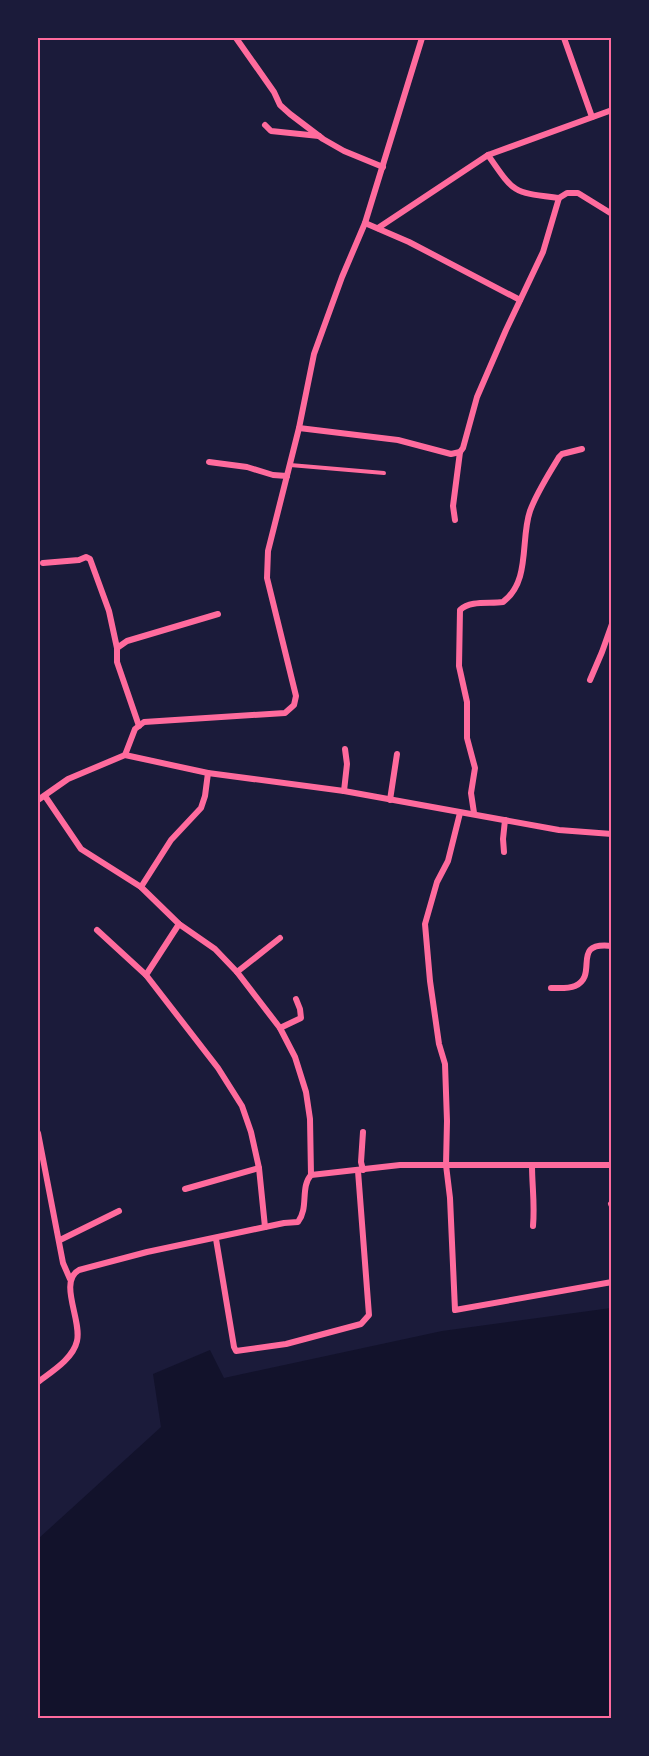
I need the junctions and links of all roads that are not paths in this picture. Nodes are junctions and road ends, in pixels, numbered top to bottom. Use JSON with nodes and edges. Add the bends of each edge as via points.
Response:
{"nodes":[{"id":1,"x":236,"y":38,"type":"edge"},
{"id":2,"x":422,"y":38,"type":"edge"},
{"id":3,"x":564,"y":38,"type":"edge"},
{"id":4,"x":612,"y":110,"type":"edge"},
{"id":5,"x":592,"y":117,"type":"junction"},
{"id":6,"x":265,"y":125,"type":"dead end"},
{"id":7,"x":320,"y":136,"type":"junction"},
{"id":8,"x":488,"y":155,"type":"junction"},
{"id":9,"x":383,"y":167,"type":"junction"},
{"id":10,"x":559,"y":198,"type":"junction"},
{"id":11,"x":612,"y":214,"type":"edge"},
{"id":12,"x":365,"y":223,"type":"junction"},
{"id":13,"x":378,"y":228,"type":"junction"},
{"id":14,"x":520,"y":300,"type":"junction"},
{"id":15,"x":299,"y":428,"type":"junction"},
{"id":16,"x":582,"y":449,"type":"dead end"},
{"id":17,"x":460,"y":452,"type":"junction"},
{"id":18,"x":209,"y":462,"type":"dead end"},
{"id":19,"x":290,"y":465,"type":"junction"},
{"id":20,"x":384,"y":473,"type":"dead end"},
{"id":21,"x":287,"y":476,"type":"junction"},
{"id":22,"x":455,"y":520,"type":"dead end"},
{"id":23,"x":43,"y":563,"type":"dead end"},
{"id":24,"x":218,"y":614,"type":"dead end"},
{"id":25,"x":612,"y":624,"type":"edge"},
{"id":26,"x":117,"y":648,"type":"junction"},
{"id":27,"x":590,"y":680,"type":"dead end"},
{"id":28,"x":139,"y":726,"type":"junction"},
{"id":29,"x":345,"y":749,"type":"dead end"},
{"id":30,"x":397,"y":754,"type":"dead end"},
{"id":31,"x":125,"y":755,"type":"junction"},
{"id":32,"x":208,"y":773,"type":"junction"},
{"id":33,"x":344,"y":791,"type":"junction"},
{"id":34,"x":45,"y":795,"type":"junction"},
{"id":35,"x":38,"y":800,"type":"edge"},
{"id":36,"x":390,"y":800,"type":"junction"},
{"id":37,"x":460,"y":813,"type":"junction"},
{"id":38,"x":474,"y":813,"type":"junction"},
{"id":39,"x":505,"y":820,"type":"junction"},
{"id":40,"x":612,"y":834,"type":"edge"},
{"id":41,"x":504,"y":852,"type":"dead end"},
{"id":42,"x":141,"y":887,"type":"junction"},
{"id":43,"x":179,"y":924,"type":"junction"},
{"id":44,"x":97,"y":930,"type":"dead end"},
{"id":45,"x":280,"y":938,"type":"dead end"},
{"id":46,"x":612,"y":946,"type":"edge"},
{"id":47,"x":237,"y":972,"type":"junction"},
{"id":48,"x":146,"y":975,"type":"junction"},
{"id":49,"x":550,"y":988,"type":"dead end"},
{"id":50,"x":296,"y":999,"type":"dead end"},
{"id":51,"x":280,"y":1028,"type":"junction"},
{"id":52,"x":363,"y":1132,"type":"dead end"},
{"id":53,"x":38,"y":1133,"type":"edge"},
{"id":54,"x":446,"y":1165,"type":"junction"},
{"id":55,"x":532,"y":1165,"type":"junction"},
{"id":56,"x":612,"y":1165,"type":"edge"},
{"id":57,"x":259,"y":1168,"type":"junction"},
{"id":58,"x":360,"y":1170,"type":"junction"},
{"id":59,"x":311,"y":1175,"type":"junction"},
{"id":60,"x":185,"y":1189,"type":"dead end"},
{"id":61,"x":119,"y":1212,"type":"dead end"},
{"id":62,"x":533,"y":1226,"type":"dead end"},
{"id":63,"x":265,"y":1227,"type":"junction"},
{"id":64,"x":216,"y":1239,"type":"junction"},
{"id":65,"x":60,"y":1240,"type":"junction"},
{"id":66,"x":612,"y":1242,"type":"edge"},
{"id":67,"x":612,"y":1278,"type":"edge"},
{"id":68,"x":70,"y":1279,"type":"junction"},
{"id":69,"x":612,"y":1282,"type":"edge"},
{"id":70,"x":38,"y":1382,"type":"edge"}],
"edges":[{"from":1,"to":7,"type":"street","via":[[280,105]]},
{"from":2,"to":9,"type":"street"},
{"from":3,"to":5,"type":"street"},
{"from":4,"to":5,"type":"street"},
{"from":5,"to":8,"type":"street"},
{"from":6,"to":7,"type":"street","via":[[275,132]]},
{"from":7,"to":9,"type":"street"},
{"from":8,"to":10,"type":"street","via":[[512,188],[525,194]]},
{"from":8,"to":13,"type":"street"},
{"from":9,"to":12,"type":"street"},
{"from":10,"to":11,"type":"street","via":[[578,193]]},
{"from":10,"to":14,"type":"street","via":[[543,252]]},
{"from":12,"to":13,"type":"street"},
{"from":12,"to":15,"type":"street","via":[[314,354]]},
{"from":13,"to":14,"type":"street"},
{"from":14,"to":17,"type":"street","via":[[477,398]]},
{"from":15,"to":17,"type":"street","via":[[398,440],[451,454]]},
{"from":15,"to":19,"type":"street"},
{"from":16,"to":38,"type":"street","via":[[559,457],[532,505],[516,590],[503,602],[475,603],[460,610],[459,666],[467,702],[467,738],[475,768],[471,793]]},
{"from":17,"to":22,"type":"street","via":[[453,506]]},
{"from":18,"to":21,"type":"street"},
{"from":19,"to":20,"type":"lane"},
{"from":19,"to":21,"type":"street"},
{"from":21,"to":28,"type":"street","via":[[266,567],[296,696],[294,705],[285,713],[144,722]]},
{"from":23,"to":26,"type":"street","via":[[90,559],[109,611]]},
{"from":24,"to":26,"type":"street","via":[[127,641]]},
{"from":25,"to":27,"type":"street"},
{"from":26,"to":28,"type":"street","via":[[117,662]]},
{"from":28,"to":31,"type":"street"},
{"from":29,"to":33,"type":"street"},
{"from":30,"to":36,"type":"street"},
{"from":31,"to":32,"type":"street"},
{"from":31,"to":34,"type":"street","via":[[68,779]]},
{"from":32,"to":33,"type":"street"},
{"from":32,"to":42,"type":"street","via":[[201,808],[171,840]]},
{"from":33,"to":36,"type":"street"},
{"from":34,"to":35,"type":"street"},
{"from":34,"to":42,"type":"street","via":[[81,849]]},
{"from":36,"to":37,"type":"street"},
{"from":37,"to":38,"type":"street"},
{"from":37,"to":54,"type":"street","via":[[425,924],[431,992],[444,1064]]},
{"from":38,"to":39,"type":"street"},
{"from":39,"to":40,"type":"street"},
{"from":39,"to":41,"type":"street"},
{"from":42,"to":43,"type":"street"},
{"from":43,"to":47,"type":"street","via":[[215,948]]},
{"from":43,"to":48,"type":"street"},
{"from":44,"to":48,"type":"street"},
{"from":45,"to":47,"type":"street"},
{"from":46,"to":49,"type":"street","via":[[594,946],[589,950],[586,974],[580,983]]},
{"from":47,"to":51,"type":"street"},
{"from":48,"to":57,"type":"street","via":[[237,1097]]},
{"from":50,"to":51,"type":"street","via":[[301,1018]]},
{"from":51,"to":59,"type":"street","via":[[306,1092]]},
{"from":52,"to":58,"type":"street"},
{"from":53,"to":65,"type":"street"},
{"from":54,"to":55,"type":"street"},
{"from":54,"to":58,"type":"street"},
{"from":54,"to":69,"type":"street","via":[[455,1310]]},
{"from":55,"to":56,"type":"street"},
{"from":55,"to":62,"type":"street"},
{"from":57,"to":60,"type":"street"},
{"from":57,"to":63,"type":"street"},
{"from":58,"to":59,"type":"street"},
{"from":58,"to":64,"type":"street","via":[[369,1315],[361,1324],[286,1344],[236,1352]]},
{"from":59,"to":63,"type":"street","via":[[306,1180],[303,1214],[298,1222]]},
{"from":61,"to":65,"type":"street"},
{"from":63,"to":64,"type":"street"},
{"from":64,"to":68,"type":"street","via":[[79,1270]]},
{"from":65,"to":68,"type":"street"},
{"from":66,"to":67,"type":"street"},
{"from":68,"to":70,"type":"street","via":[[77,1341],[69,1355]]}]}
